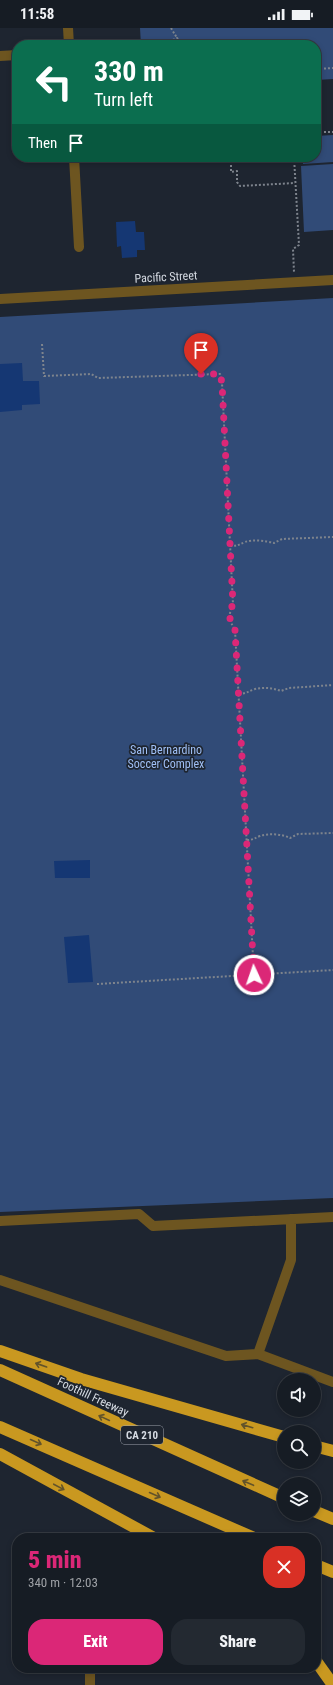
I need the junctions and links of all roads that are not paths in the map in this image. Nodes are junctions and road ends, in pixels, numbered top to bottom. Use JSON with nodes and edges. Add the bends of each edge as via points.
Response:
{"nodes":[{"id":1,"x":68,"y":28,"type":"edge"},
{"id":2,"x":69,"y":40,"type":"edge"},
{"id":3,"x":12,"y":55,"type":"edge"},
{"id":4,"x":0,"y":56,"type":"edge"},
{"id":5,"x":74,"y":162,"type":"edge"},
{"id":6,"x":79,"y":247,"type":"dead end"},
{"id":7,"x":333,"y":280,"type":"edge"},
{"id":8,"x":0,"y":299,"type":"edge"},
{"id":9,"x":333,"y":1217,"type":"edge"},
{"id":10,"x":291,"y":1219,"type":"junction"},
{"id":11,"x":0,"y":1221,"type":"edge"},
{"id":12,"x":0,"y":1280,"type":"edge"},
{"id":13,"x":0,"y":1351,"type":"edge"},
{"id":14,"x":258,"y":1354,"type":"junction"},
{"id":15,"x":0,"y":1370,"type":"edge"},
{"id":16,"x":333,"y":1382,"type":"edge"},
{"id":17,"x":0,"y":1427,"type":"edge"},
{"id":18,"x":277,"y":1435,"type":"edge"},
{"id":19,"x":321,"y":1448,"type":"edge"},
{"id":20,"x":333,"y":1451,"type":"edge"},
{"id":21,"x":0,"y":1454,"type":"edge"},
{"id":22,"x":277,"y":1495,"type":"edge"},
{"id":23,"x":321,"y":1514,"type":"edge"},
{"id":24,"x":333,"y":1519,"type":"edge"},
{"id":25,"x":145,"y":1533,"type":"edge"},
{"id":26,"x":243,"y":1533,"type":"edge"},
{"id":27,"x":321,"y":1567,"type":"edge"},
{"id":28,"x":333,"y":1572,"type":"edge"},
{"id":29,"x":321,"y":1668,"type":"edge"},
{"id":30,"x":90,"y":1673,"type":"edge"},
{"id":31,"x":90,"y":1685,"type":"edge"},
{"id":32,"x":333,"y":1685,"type":"edge"}],
"edges":[{"from":1,"to":2,"type":"street"},
{"from":3,"to":4,"type":"street"},
{"from":5,"to":6,"type":"street"},
{"from":7,"to":8,"type":"street","name":"Pacific Street"},
{"from":9,"to":10,"type":"street"},
{"from":10,"to":11,"type":"street","via":[[153,1226],[139,1214]]},
{"from":10,"to":14,"type":"street","via":[[291,1260]]},
{"from":12,"to":14,"type":"street","via":[[226,1356]]},
{"from":18,"to":13,"type":"highway","one_way":true,"via":[[81,1379]]},
{"from":14,"to":16,"type":"street"},
{"from":22,"to":15,"type":"highway","name":"Foothill Freeway","number":"CA 210","one_way":true},
{"from":17,"to":26,"type":"highway","one_way":true},
{"from":19,"to":20,"type":"highway"},
{"from":21,"to":25,"type":"highway","one_way":true},
{"from":23,"to":24,"type":"highway"},
{"from":27,"to":28,"type":"highway"},
{"from":29,"to":32,"type":"highway"},
{"from":30,"to":31,"type":"street"}]}
